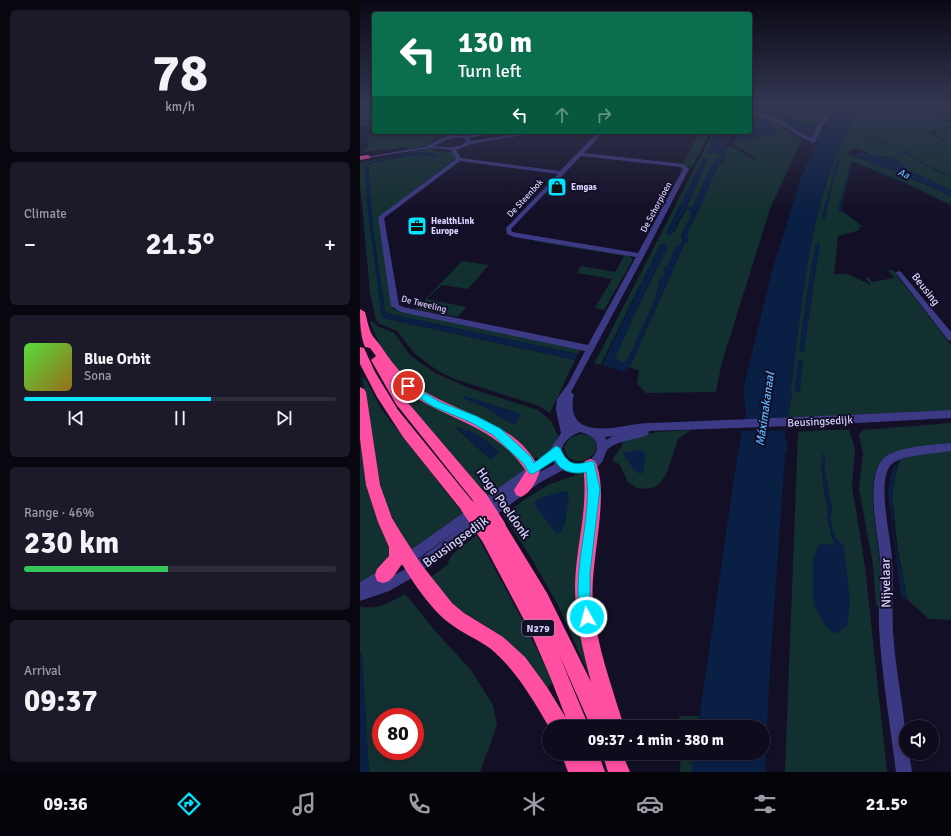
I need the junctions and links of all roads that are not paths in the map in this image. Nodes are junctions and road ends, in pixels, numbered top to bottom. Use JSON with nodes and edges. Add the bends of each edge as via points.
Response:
{"nodes":[{"id":1,"x":441,"y":140,"type":"edge"},
{"id":2,"x":468,"y":140,"type":"edge"},
{"id":3,"x":491,"y":140,"type":"edge"},
{"id":4,"x":593,"y":140,"type":"edge"},
{"id":5,"x":467,"y":144,"type":"junction"},
{"id":6,"x":436,"y":145,"type":"junction"},
{"id":7,"x":457,"y":152,"type":"junction"},
{"id":8,"x":580,"y":154,"type":"junction"},
{"id":9,"x":368,"y":156,"type":"joint"},
{"id":10,"x":360,"y":157,"type":"edge"},
{"id":11,"x":561,"y":173,"type":"junction"},
{"id":12,"x":641,"y":256,"type":"junction"},
{"id":13,"x":899,"y":273,"type":"dead end"},
{"id":14,"x":360,"y":312,"type":"edge"},
{"id":15,"x":367,"y":336,"type":"junction"},
{"id":16,"x":951,"y":338,"type":"edge"},
{"id":17,"x":590,"y":349,"type":"junction"},
{"id":18,"x":360,"y":351,"type":"edge"},
{"id":19,"x":571,"y":386,"type":"junction"},
{"id":20,"x":360,"y":392,"type":"edge"},
{"id":21,"x":951,"y":414,"type":"edge"},
{"id":22,"x":580,"y":428,"type":"junction"},
{"id":23,"x":666,"y":428,"type":"junction"},
{"id":24,"x":566,"y":434,"type":"junction"},
{"id":25,"x":598,"y":434,"type":"junction"},
{"id":26,"x":603,"y":447,"type":"junction"},
{"id":27,"x":951,"y":447,"type":"edge"},
{"id":28,"x":556,"y":451,"type":"junction"},
{"id":29,"x":564,"y":465,"type":"junction"},
{"id":30,"x":590,"y":465,"type":"junction"},
{"id":31,"x":533,"y":470,"type":"junction"},
{"id":32,"x":521,"y":490,"type":"junction"},
{"id":33,"x":474,"y":503,"type":"junction"},
{"id":34,"x":493,"y":531,"type":"junction"},
{"id":35,"x":395,"y":539,"type":"junction"},
{"id":36,"x":412,"y":564,"type":"junction"},
{"id":37,"x":384,"y":575,"type":"junction"},
{"id":38,"x":360,"y":590,"type":"edge"},
{"id":39,"x":360,"y":595,"type":"edge"},
{"id":40,"x":556,"y":720,"type":"edge"},
{"id":41,"x":576,"y":720,"type":"edge"},
{"id":42,"x":598,"y":720,"type":"edge"},
{"id":43,"x":612,"y":720,"type":"edge"},
{"id":44,"x":574,"y":760,"type":"edge"},
{"id":45,"x":590,"y":760,"type":"edge"},
{"id":46,"x":615,"y":760,"type":"edge"},
{"id":47,"x":619,"y":760,"type":"edge"},
{"id":48,"x":579,"y":772,"type":"edge"},
{"id":49,"x":594,"y":772,"type":"edge"},
{"id":50,"x":620,"y":772,"type":"edge"},
{"id":51,"x":904,"y":772,"type":"edge"}],
"edges":[{"from":1,"to":6,"type":"street"},
{"from":2,"to":5,"type":"street"},
{"from":3,"to":5,"type":"street"},
{"from":4,"to":8,"type":"street","name":"De Steenbok"},
{"from":5,"to":7,"type":"street"},
{"from":6,"to":7,"type":"street"},
{"from":6,"to":9,"type":"street"},
{"from":7,"to":11,"type":"street"},
{"from":7,"to":17,"type":"street","name":"De Tweeling","via":[[381,217],[395,306]]},
{"from":8,"to":11,"type":"street","name":"De Steenbok"},
{"from":8,"to":12,"type":"street","name":"De Schorpioen","via":[[686,168]]},
{"from":9,"to":10,"type":"highway"},
{"from":11,"to":12,"type":"street","name":"De Steenbok","via":[[508,229],[509,232],[514,235]]},
{"from":12,"to":17,"type":"street","name":"De Schorpioen"},
{"from":13,"to":16,"type":"street","name":"Beusing"},
{"from":14,"to":15,"type":"highway","name":"Hoge Poeldonk","number":"N279"},
{"from":15,"to":31,"type":"highway","number":"N279","via":[[388,366],[415,392],[497,432],[527,460]]},
{"from":15,"to":33,"type":"highway","name":"Hoge Poeldonk","number":"N279","via":[[382,371],[400,401]]},
{"from":17,"to":19,"type":"street","name":"De Schorpioen"},
{"from":18,"to":33,"type":"highway","name":"Hoge Poeldonk","number":"N279","via":[[389,406]]},
{"from":19,"to":22,"type":"street","via":[[566,407]]},
{"from":19,"to":24,"type":"street","via":[[561,400],[560,408]]},
{"from":20,"to":35,"type":"highway","via":[[373,485]]},
{"from":21,"to":23,"type":"street","name":"Beusingsedijk"},
{"from":22,"to":24,"type":"street"},
{"from":22,"to":25,"type":"street"},
{"from":23,"to":25,"type":"street","name":"Beusingsedijk"},
{"from":23,"to":26,"type":"street","name":"Beusingsedijk","via":[[617,439]]},
{"from":24,"to":28,"type":"street"},
{"from":25,"to":26,"type":"street"},
{"from":26,"to":30,"type":"street","via":[[600,457]]},
{"from":27,"to":51,"type":"street","name":"Nijvelaar","via":[[891,459],[885,464],[880,485],[879,507],[886,558],[886,628]]},
{"from":28,"to":29,"type":"street"},
{"from":28,"to":31,"type":"street","name":"Beusingsedijk"},
{"from":29,"to":30,"type":"street","via":[[577,469]]},
{"from":29,"to":32,"type":"street","name":"Beusingsedijk","via":[[553,469]]},
{"from":30,"to":43,"type":"highway","via":[[594,489],[584,573],[584,602]]},
{"from":31,"to":32,"type":"highway"},
{"from":31,"to":36,"type":"street","name":"Beusingsedijk"},
{"from":32,"to":36,"type":"street","name":"Beusingsedijk"},
{"from":33,"to":34,"type":"highway","name":"Hoge Poeldonk","number":"N279","bridge":true},
{"from":34,"to":41,"type":"highway","name":"Hoge Poeldonk","number":"N279"},
{"from":34,"to":42,"type":"highway","name":"Hoge Poeldonk","number":"N279","via":[[522,563],[549,612]]},
{"from":35,"to":36,"type":"highway"},
{"from":35,"to":37,"type":"highway","via":[[398,555]]},
{"from":36,"to":37,"type":"street","name":"Beusingsedijk"},
{"from":36,"to":39,"type":"street","name":"Beusingsedijk","via":[[385,587]]},
{"from":36,"to":40,"type":"highway","via":[[446,609],[509,654],[540,694]]},
{"from":37,"to":38,"type":"street","name":"Beusingsedijk"},
{"from":44,"to":48,"type":"highway"},
{"from":45,"to":49,"type":"highway"},
{"from":46,"to":50,"type":"highway"},
{"from":47,"to":50,"type":"highway"}]}
